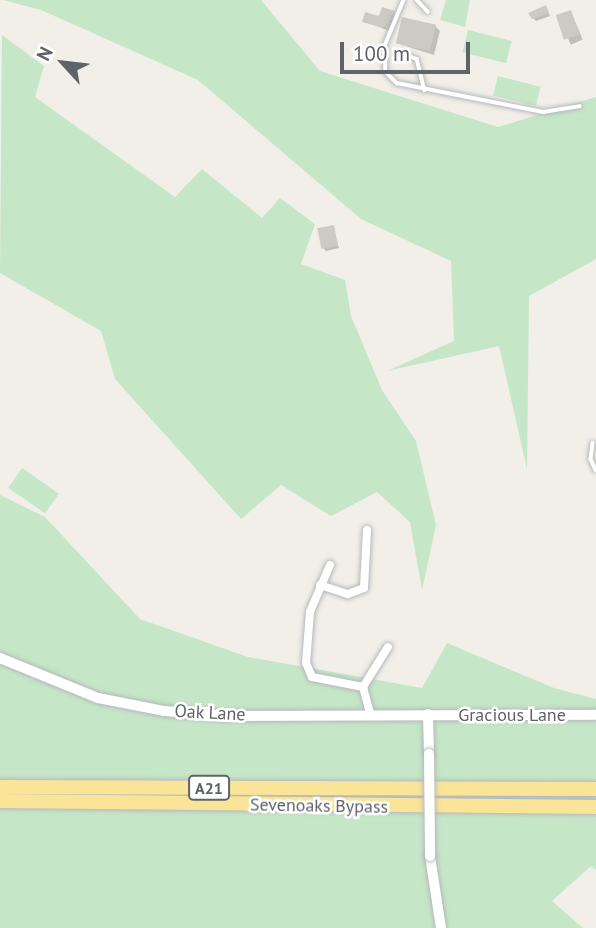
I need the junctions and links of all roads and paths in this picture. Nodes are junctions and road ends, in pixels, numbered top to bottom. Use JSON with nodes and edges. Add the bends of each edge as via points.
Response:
{"nodes":[{"id":1,"x":404,"y":0,"type":"edge"},
{"id":2,"x":417,"y":0,"type":"edge"},
{"id":3,"x":428,"y":12,"type":"dead end"},
{"id":4,"x":401,"y":53,"type":"dead end"},
{"id":5,"x":425,"y":90,"type":"junction"},
{"id":6,"x":580,"y":106,"type":"dead end"},
{"id":7,"x":593,"y":443,"type":"dead end"},
{"id":8,"x":596,"y":470,"type":"edge"},
{"id":9,"x":366,"y":530,"type":"dead end"},
{"id":10,"x":330,"y":565,"type":"dead end"},
{"id":11,"x":320,"y":585,"type":"junction"},
{"id":12,"x":388,"y":647,"type":"dead end"},
{"id":13,"x":0,"y":658,"type":"edge"},
{"id":14,"x":363,"y":687,"type":"junction"},
{"id":15,"x":370,"y":713,"type":"junction"},
{"id":16,"x":428,"y":714,"type":"junction"},
{"id":17,"x":596,"y":715,"type":"edge"},
{"id":18,"x":0,"y":787,"type":"edge"},
{"id":19,"x":596,"y":789,"type":"edge"},
{"id":20,"x":0,"y":801,"type":"edge"},
{"id":21,"x":596,"y":807,"type":"edge"},
{"id":22,"x":440,"y":928,"type":"edge"}],
"edges":[{"from":1,"to":5,"type":"lane","via":[[385,46],[386,72],[397,83]]},
{"from":2,"to":3,"type":"lane"},
{"from":4,"to":5,"type":"lane","via":[[417,59]]},
{"from":5,"to":6,"type":"lane","via":[[543,112]]},
{"from":7,"to":8,"type":"lane","via":[[591,459]]},
{"from":9,"to":11,"type":"street","via":[[364,588],[348,594]]},
{"from":10,"to":11,"type":"street"},
{"from":11,"to":14,"type":"street","via":[[310,612],[306,663],[312,677]]},
{"from":12,"to":14,"type":"street"},
{"from":13,"to":15,"type":"street","name":"Oak Lane","via":[[97,698],[164,711],[225,716]]},
{"from":14,"to":15,"type":"street"},
{"from":15,"to":16,"type":"street","name":"Oak Lane"},
{"from":16,"to":17,"type":"street","name":"Gracious Lane"},
{"from":16,"to":22,"type":"street","bridge":true,"via":[[430,856]]},
{"from":18,"to":19,"type":"highway","name":"Sevenoaks Bypass","number":"A21"},
{"from":20,"to":21,"type":"highway","name":"Sevenoaks Bypass","number":"A21"}]}
